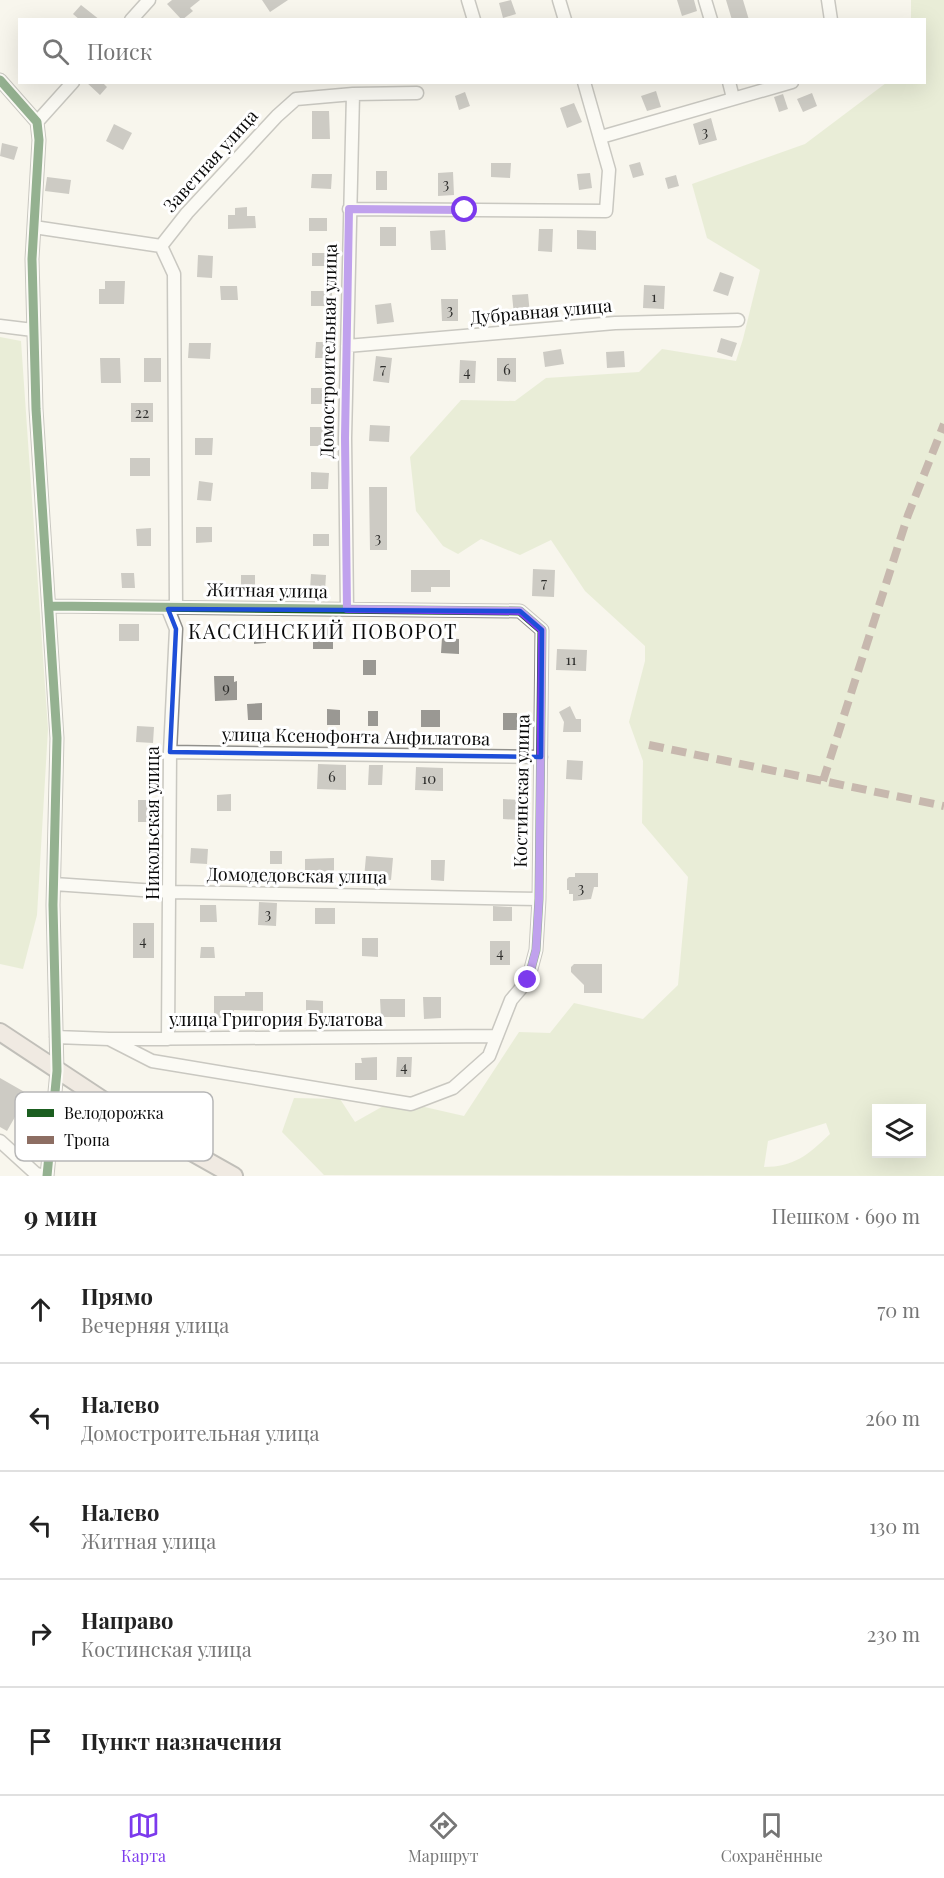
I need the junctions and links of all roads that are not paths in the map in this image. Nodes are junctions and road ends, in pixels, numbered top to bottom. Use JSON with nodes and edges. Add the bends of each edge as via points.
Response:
{"nodes":[{"id":1,"x":149,"y":0,"type":"edge"},
{"id":2,"x":468,"y":0,"type":"edge"},
{"id":3,"x":559,"y":0,"type":"edge"},
{"id":4,"x":705,"y":0,"type":"edge"},
{"id":5,"x":828,"y":0,"type":"edge"},
{"id":6,"x":133,"y":18,"type":"edge"},
{"id":7,"x":473,"y":18,"type":"edge"},
{"id":8,"x":564,"y":18,"type":"edge"},
{"id":9,"x":710,"y":18,"type":"edge"},
{"id":10,"x":831,"y":18,"type":"edge"},
{"id":11,"x":0,"y":80,"type":"edge"},
{"id":12,"x":71,"y":84,"type":"edge"},
{"id":13,"x":585,"y":84,"type":"edge"},
{"id":14,"x":730,"y":84,"type":"edge"},
{"id":15,"x":785,"y":84,"type":"edge"},
{"id":16,"x":417,"y":93,"type":"dead end"},
{"id":17,"x":352,"y":94,"type":"junction"},
{"id":18,"x":733,"y":98,"type":"junction"},
{"id":19,"x":38,"y":122,"type":"junction"},
{"id":20,"x":601,"y":137,"type":"junction"},
{"id":21,"x":349,"y":209,"type":"junction"},
{"id":22,"x":34,"y":227,"type":"junction"},
{"id":23,"x":161,"y":246,"type":"junction"},
{"id":24,"x":738,"y":320,"type":"dead end"},
{"id":25,"x":0,"y":326,"type":"edge"},
{"id":26,"x":33,"y":330,"type":"junction"},
{"id":27,"x":347,"y":346,"type":"junction"},
{"id":28,"x":49,"y":606,"type":"junction"},
{"id":29,"x":172,"y":607,"type":"junction"},
{"id":30,"x":347,"y":609,"type":"junction"},
{"id":31,"x":520,"y":611,"type":"joint"},
{"id":32,"x":170,"y":752,"type":"junction"},
{"id":33,"x":541,"y":757,"type":"junction"},
{"id":34,"x":54,"y":884,"type":"junction"},
{"id":35,"x":171,"y":892,"type":"junction"},
{"id":36,"x":539,"y":899,"type":"junction"},
{"id":37,"x":0,"y":1032,"type":"edge"},
{"id":38,"x":497,"y":1036,"type":"junction"},
{"id":39,"x":57,"y":1037,"type":"junction"},
{"id":40,"x":109,"y":1039,"type":"junction"},
{"id":41,"x":168,"y":1039,"type":"junction"},
{"id":42,"x":57,"y":1071,"type":"junction"},
{"id":43,"x":55,"y":1092,"type":"edge"},
{"id":44,"x":90,"y":1092,"type":"edge"},
{"id":45,"x":0,"y":1141,"type":"edge"},
{"id":46,"x":15,"y":1155,"type":"edge"},
{"id":47,"x":22,"y":1161,"type":"edge"},
{"id":48,"x":47,"y":1161,"type":"edge"},
{"id":49,"x":207,"y":1161,"type":"edge"},
{"id":50,"x":45,"y":1176,"type":"edge"},
{"id":51,"x":234,"y":1176,"type":"edge"}],
"edges":[{"from":1,"to":6,"type":"street"},
{"from":2,"to":7,"type":"street"},
{"from":3,"to":8,"type":"street"},
{"from":4,"to":9,"type":"street"},
{"from":5,"to":10,"type":"street"},
{"from":11,"to":19,"type":"street"},
{"from":12,"to":19,"type":"street"},
{"from":13,"to":20,"type":"street"},
{"from":14,"to":18,"type":"street"},
{"from":15,"to":18,"type":"street"},
{"from":16,"to":17,"type":"street","name":"Заветная улица"},
{"from":17,"to":21,"type":"street","name":"Домостроительная улица"},
{"from":17,"to":23,"type":"street","name":"Заветная улица","via":[[296,99],[187,213]]},
{"from":18,"to":20,"type":"street"},
{"from":19,"to":22,"type":"street"},
{"from":20,"to":21,"type":"street","via":[[609,170],[606,211]]},
{"from":21,"to":27,"type":"street","name":"Домостроительная улица"},
{"from":22,"to":23,"type":"street"},
{"from":22,"to":26,"type":"street"},
{"from":23,"to":29,"type":"street","name":"Никольская улица","via":[[174,274]]},
{"from":24,"to":27,"type":"street","name":"Дубравная улица","via":[[615,323]]},
{"from":25,"to":26,"type":"street"},
{"from":26,"to":28,"type":"street"},
{"from":27,"to":30,"type":"street","name":"Домостроительная улица"},
{"from":28,"to":29,"type":"street","name":"Житная улица"},
{"from":28,"to":34,"type":"street","via":[[57,738]]},
{"from":29,"to":30,"type":"street","name":"Житная улица"},
{"from":29,"to":32,"type":"street","name":"Никольская улица","via":[[176,629]]},
{"from":30,"to":31,"type":"street","name":"Житная улица"},
{"from":31,"to":33,"type":"street","name":"Костинская улица","via":[[542,630]]},
{"from":32,"to":33,"type":"street","name":"улица Ксенофонта Анфилатова"},
{"from":32,"to":35,"type":"street","name":"Никольская улица"},
{"from":33,"to":36,"type":"street","name":"Костинская улица"},
{"from":34,"to":35,"type":"street","name":"Домодедовская улица"},
{"from":34,"to":39,"type":"street"},
{"from":35,"to":36,"type":"street","name":"Домодедовская улица"},
{"from":35,"to":41,"type":"street","name":"Никольская улица"},
{"from":36,"to":38,"type":"street","name":"Костинская улица","via":[[536,950],[528,980],[511,1000]]},
{"from":37,"to":42,"type":"highway"},
{"from":38,"to":40,"type":"street","via":[[489,1056],[453,1088],[411,1104],[152,1061]]},
{"from":38,"to":41,"type":"street","name":"улица Григория Булатова"},
{"from":39,"to":40,"type":"street","name":"улица Григория Булатова"},
{"from":39,"to":42,"type":"street"},
{"from":40,"to":41,"type":"street","name":"улица Григория Булатова"},
{"from":42,"to":43,"type":"street"},
{"from":42,"to":44,"type":"highway"},
{"from":45,"to":46,"type":"street"},
{"from":47,"to":50,"type":"street"},
{"from":48,"to":50,"type":"street"},
{"from":49,"to":51,"type":"highway"}]}
